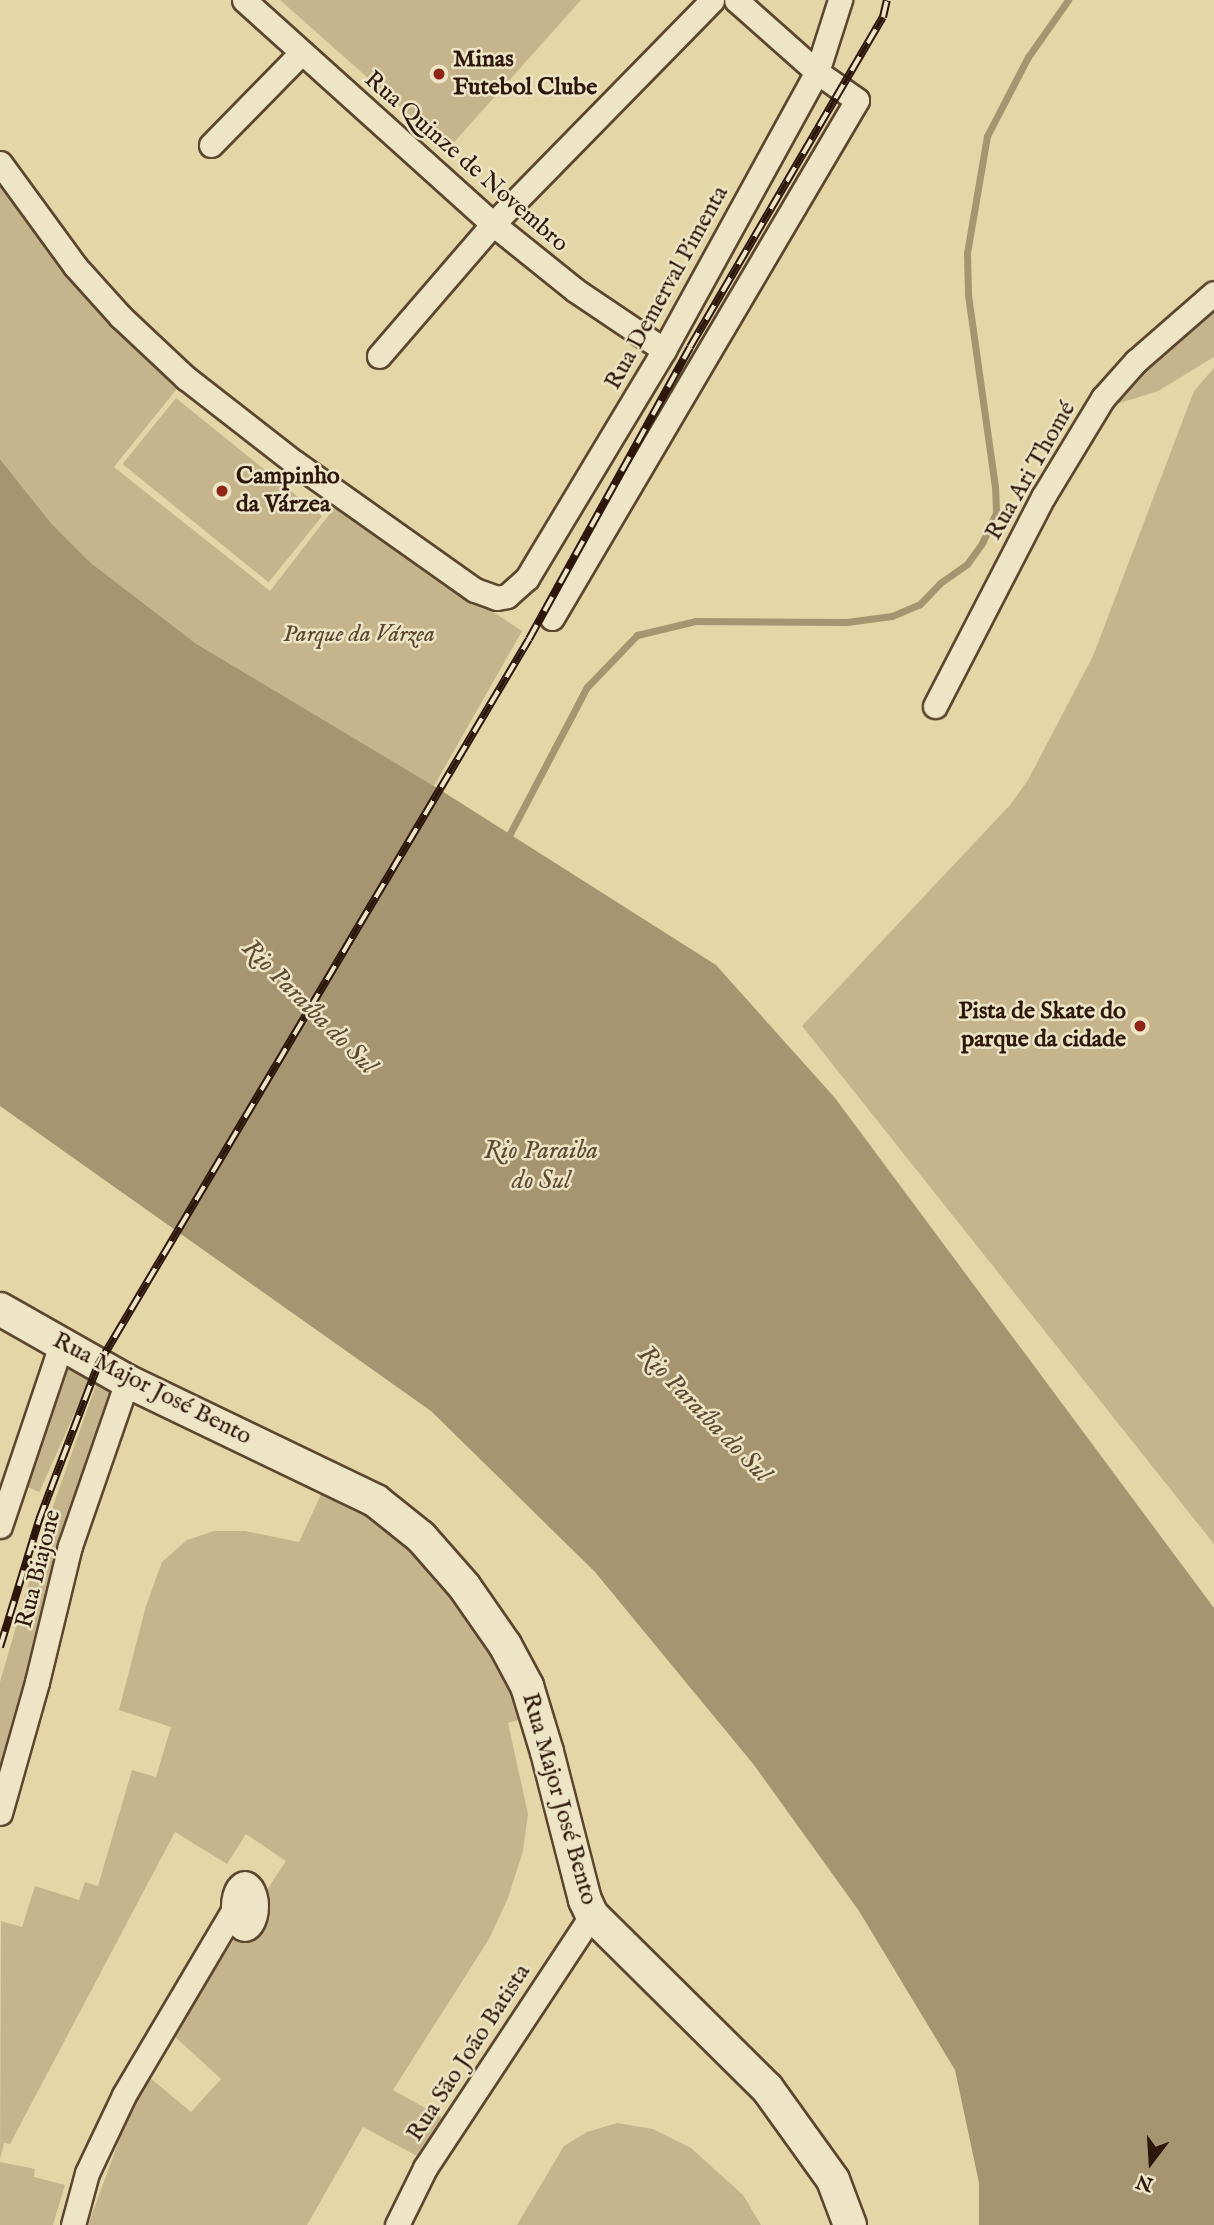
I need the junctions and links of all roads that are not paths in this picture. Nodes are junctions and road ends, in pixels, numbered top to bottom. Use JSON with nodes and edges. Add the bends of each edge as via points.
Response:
{"nodes":[{"id":1,"x":244,"y":0,"type":"edge"},
{"id":2,"x":712,"y":0,"type":"edge"},
{"id":3,"x":736,"y":0,"type":"edge"},
{"id":4,"x":840,"y":0,"type":"edge"},
{"id":5,"x":301,"y":53,"type":"junction"},
{"id":6,"x":817,"y":72,"type":"junction"},
{"id":7,"x":211,"y":145,"type":"dead end"},
{"id":8,"x":0,"y":163,"type":"edge"},
{"id":9,"x":493,"y":224,"type":"junction"},
{"id":10,"x":1214,"y":293,"type":"edge"},
{"id":11,"x":664,"y":351,"type":"junction"},
{"id":12,"x":379,"y":356,"type":"dead end"},
{"id":13,"x":552,"y":618,"type":"dead end"},
{"id":14,"x":934,"y":706,"type":"dead end"},
{"id":15,"x":0,"y":1309,"type":"edge"},
{"id":16,"x":61,"y":1345,"type":"junction"},
{"id":17,"x":127,"y":1381,"type":"junction"},
{"id":18,"x":0,"y":1526,"type":"edge"},
{"id":19,"x":0,"y":1814,"type":"edge"},
{"id":20,"x":238,"y":1902,"type":"dead end"},
{"id":21,"x":592,"y":1915,"type":"junction"},
{"id":22,"x":73,"y":2225,"type":"edge"},
{"id":23,"x":397,"y":2225,"type":"edge"},
{"id":24,"x":850,"y":2225,"type":"edge"}],
"edges":[{"from":1,"to":5,"type":"street","name":"Rua Quinze de Novembro"},
{"from":2,"to":9,"type":"street"},
{"from":3,"to":6,"type":"street"},
{"from":4,"to":6,"type":"street","name":"Rua Demerval Pimenta"},
{"from":5,"to":7,"type":"street"},
{"from":5,"to":9,"type":"street","name":"Rua Quinze de Novembro"},
{"from":6,"to":11,"type":"street","name":"Rua Demerval Pimenta"},
{"from":6,"to":13,"type":"street","via":[[857,100]]},
{"from":8,"to":11,"type":"street","name":"Rua Demerval Pimenta","via":[[75,266],[121,317],[216,403],[475,590],[497,598],[516,590],[527,578]]},
{"from":9,"to":11,"type":"street","name":"Rua Quinze de Novembro","via":[[575,290]]},
{"from":9,"to":12,"type":"street"},
{"from":10,"to":14,"type":"street","name":"Rua Ari Thomé","via":[[1136,361],[1103,398],[1043,497]]},
{"from":15,"to":16,"type":"street","name":"Rua Major José Bento"},
{"from":16,"to":17,"type":"street","name":"Rua Major José Bento"},
{"from":16,"to":18,"type":"street"},
{"from":17,"to":19,"type":"street","name":"Rua Biajone","via":[[70,1546]]},
{"from":17,"to":21,"type":"street","name":"Rua Major José Bento","via":[[376,1500],[449,1569],[505,1645],[527,1685]]},
{"from":20,"to":22,"type":"street","via":[[124,2095],[87,2173]]},
{"from":21,"to":23,"type":"street","name":"Rua São João Batista","via":[[425,2168]]},
{"from":21,"to":24,"type":"street","name":"Rua Major José Bento","via":[[766,2088],[833,2180]]}]}
